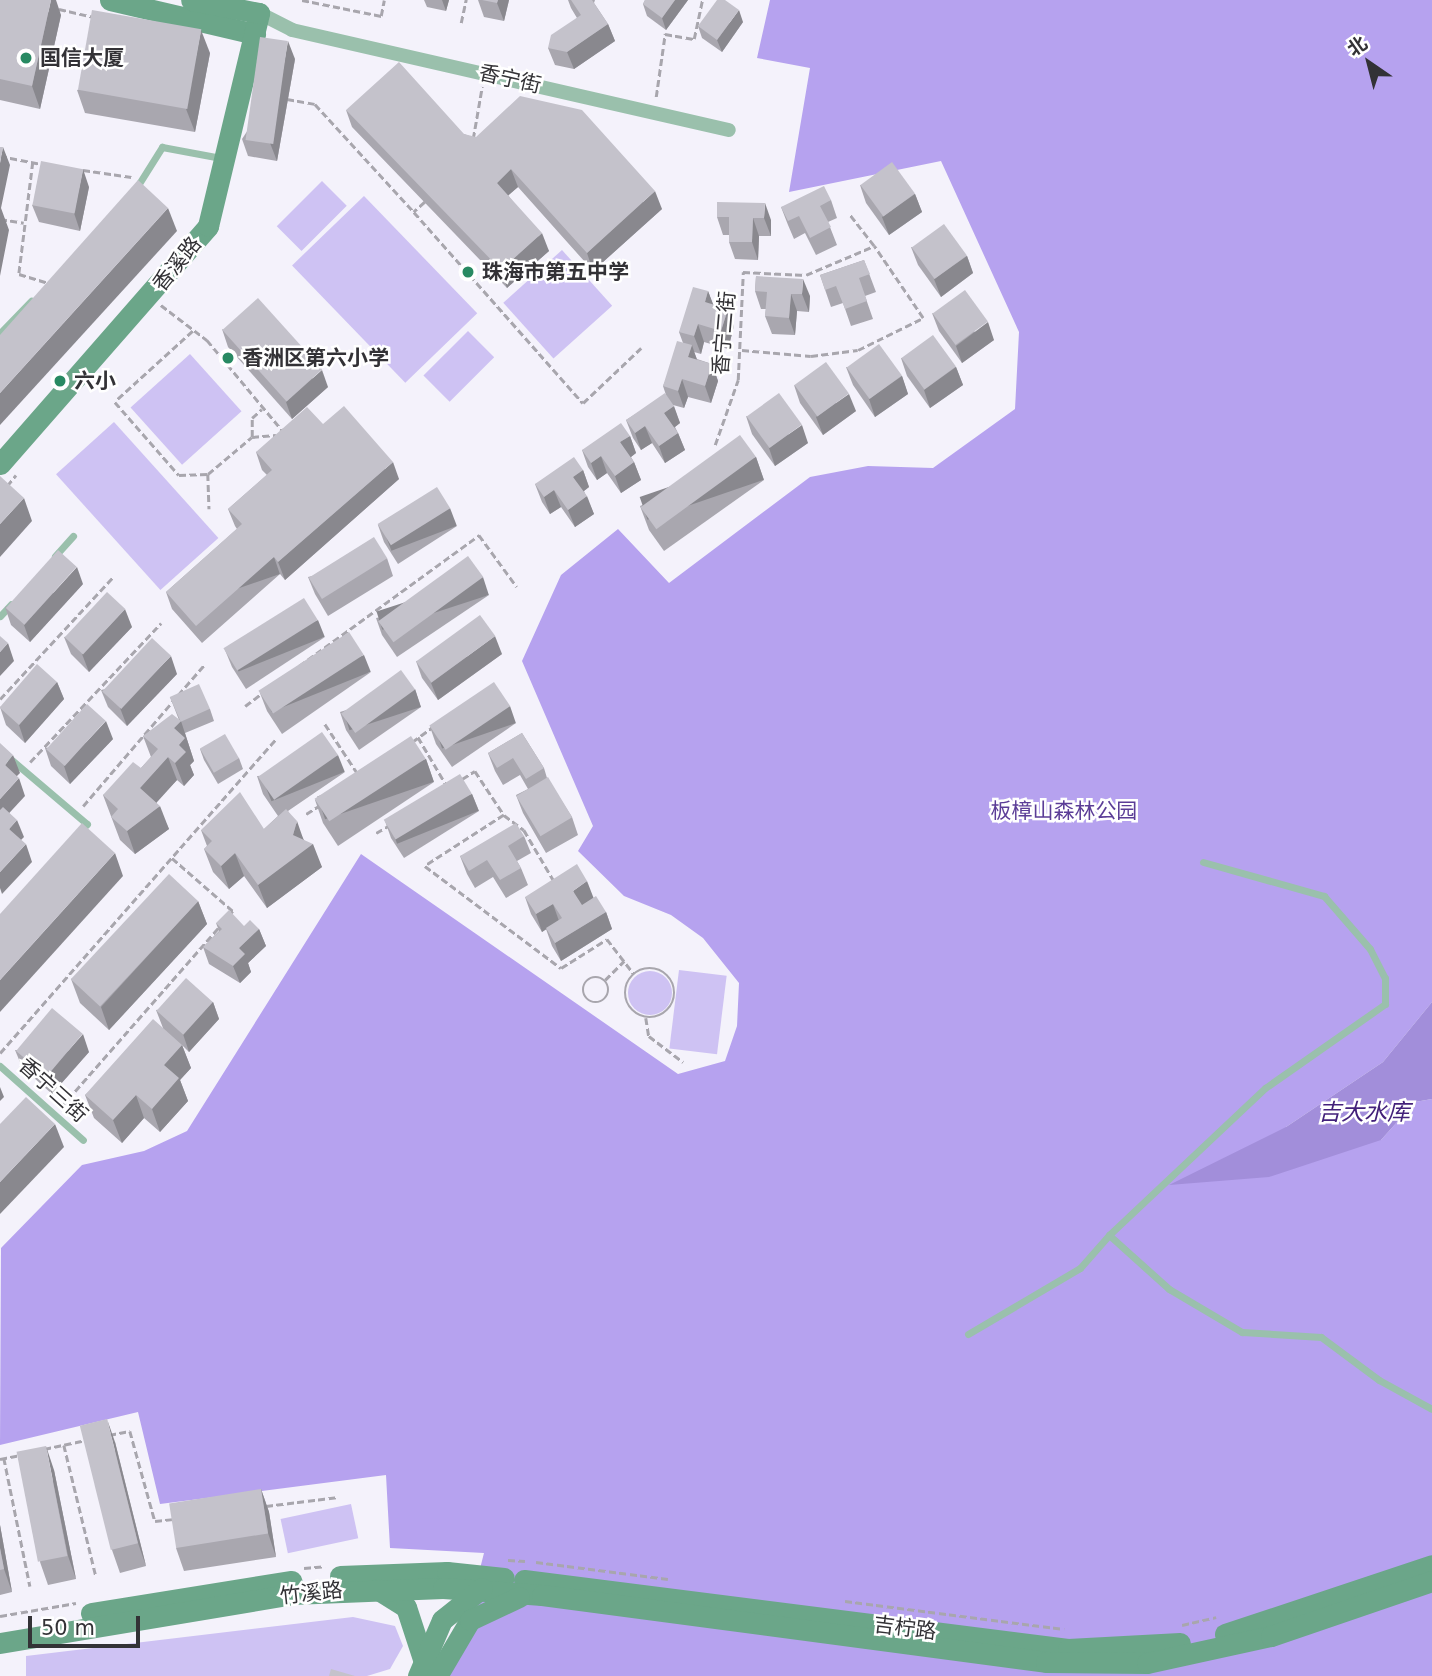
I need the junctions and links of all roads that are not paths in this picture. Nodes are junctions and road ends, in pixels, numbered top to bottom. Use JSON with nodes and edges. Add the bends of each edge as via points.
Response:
{"nodes":[{"id":1,"x":110,"y":0,"type":"edge"},
{"id":2,"x":191,"y":0,"type":"edge"},
{"id":3,"x":257,"y":24,"type":"junction"},
{"id":4,"x":729,"y":130,"type":"dead end"},
{"id":5,"x":227,"y":159,"type":"junction"},
{"id":6,"x":130,"y":200,"type":"edge"},
{"id":7,"x":48,"y":283,"type":"edge"},
{"id":8,"x":0,"y":333,"type":"edge"},
{"id":9,"x":0,"y":464,"type":"edge"},
{"id":10,"x":73,"y":536,"type":"dead end"},
{"id":11,"x":46,"y":566,"type":"edge"},
{"id":12,"x":18,"y":596,"type":"edge"},
{"id":13,"x":0,"y":616,"type":"edge"},
{"id":14,"x":0,"y":750,"type":"edge"},
{"id":15,"x":70,"y":843,"type":"edge"},
{"id":16,"x":1203,"y":862,"type":"dead end"},
{"id":17,"x":0,"y":1066,"type":"edge"},
{"id":18,"x":83,"y":1140,"type":"dead end"},
{"id":19,"x":1109,"y":1235,"type":"junction"},
{"id":20,"x":968,"y":1334,"type":"dead end"},
{"id":21,"x":1432,"y":1409,"type":"edge"},
{"id":22,"x":1432,"y":1565,"type":"edge"},
{"id":23,"x":392,"y":1573,"type":"junction"},
{"id":24,"x":523,"y":1580,"type":"junction"},
{"id":25,"x":1432,"y":1581,"type":"edge"},
{"id":26,"x":372,"y":1588,"type":"junction"},
{"id":27,"x":419,"y":1588,"type":"junction"},
{"id":28,"x":478,"y":1590,"type":"junction"},
{"id":29,"x":542,"y":1595,"type":"junction"},
{"id":30,"x":439,"y":1624,"type":"junction"},
{"id":31,"x":0,"y":1628,"type":"edge"},
{"id":32,"x":0,"y":1643,"type":"edge"},
{"id":33,"x":427,"y":1672,"type":"edge"}],
"edges":[{"from":1,"to":3,"type":"main road","name":"香宁街"},
{"from":2,"to":3,"type":"main road","name":"香宁街"},
{"from":3,"to":4,"type":"street","name":"香宁街"},
{"from":3,"to":5,"type":"main road","name":"香溪路"},
{"from":5,"to":6,"type":"lane","via":[[162,147]]},
{"from":5,"to":9,"type":"main road","name":"香溪路","via":[[208,226]]},
{"from":7,"to":8,"type":"lane"},
{"from":10,"to":11,"type":"lane"},
{"from":12,"to":13,"type":"lane"},
{"from":14,"to":15,"type":"lane","via":[[87,824]]},
{"from":16,"to":19,"type":"lane","via":[[1324,896],[1370,949],[1385,978],[1385,1003],[1265,1088]]},
{"from":17,"to":18,"type":"lane","name":"香宁三街"},
{"from":19,"to":20,"type":"lane","via":[[1080,1268]]},
{"from":19,"to":21,"type":"lane","via":[[1169,1289],[1242,1332],[1321,1337],[1378,1380]]},
{"from":22,"to":24,"type":"main road","name":"吉柠路","via":[[1208,1639],[1068,1649]]},
{"from":23,"to":24,"type":"main road","name":"竹溪路"},
{"from":23,"to":27,"type":"main road"},
{"from":23,"to":31,"type":"main road","name":"竹溪路","via":[[258,1584]]},
{"from":24,"to":28,"type":"main road","name":"吉柠路"},
{"from":25,"to":29,"type":"main road","name":"吉柠路","via":[[1211,1652],[1100,1664]]},
{"from":26,"to":27,"type":"main road","name":"竹溪路"},
{"from":26,"to":32,"type":"main road","name":"竹溪路","via":[[292,1594]]},
{"from":26,"to":33,"type":"main road","via":[[406,1607]]},
{"from":27,"to":28,"type":"main road","name":"竹溪路"},
{"from":27,"to":30,"type":"main road"},
{"from":28,"to":29,"type":"main road","name":"竹溪路"},
{"from":28,"to":30,"type":"main road","name":"吉柠路"},
{"from":29,"to":33,"type":"main road","via":[[497,1603],[470,1620]]},
{"from":30,"to":33,"type":"main road","name":"吉柠路"}]}
